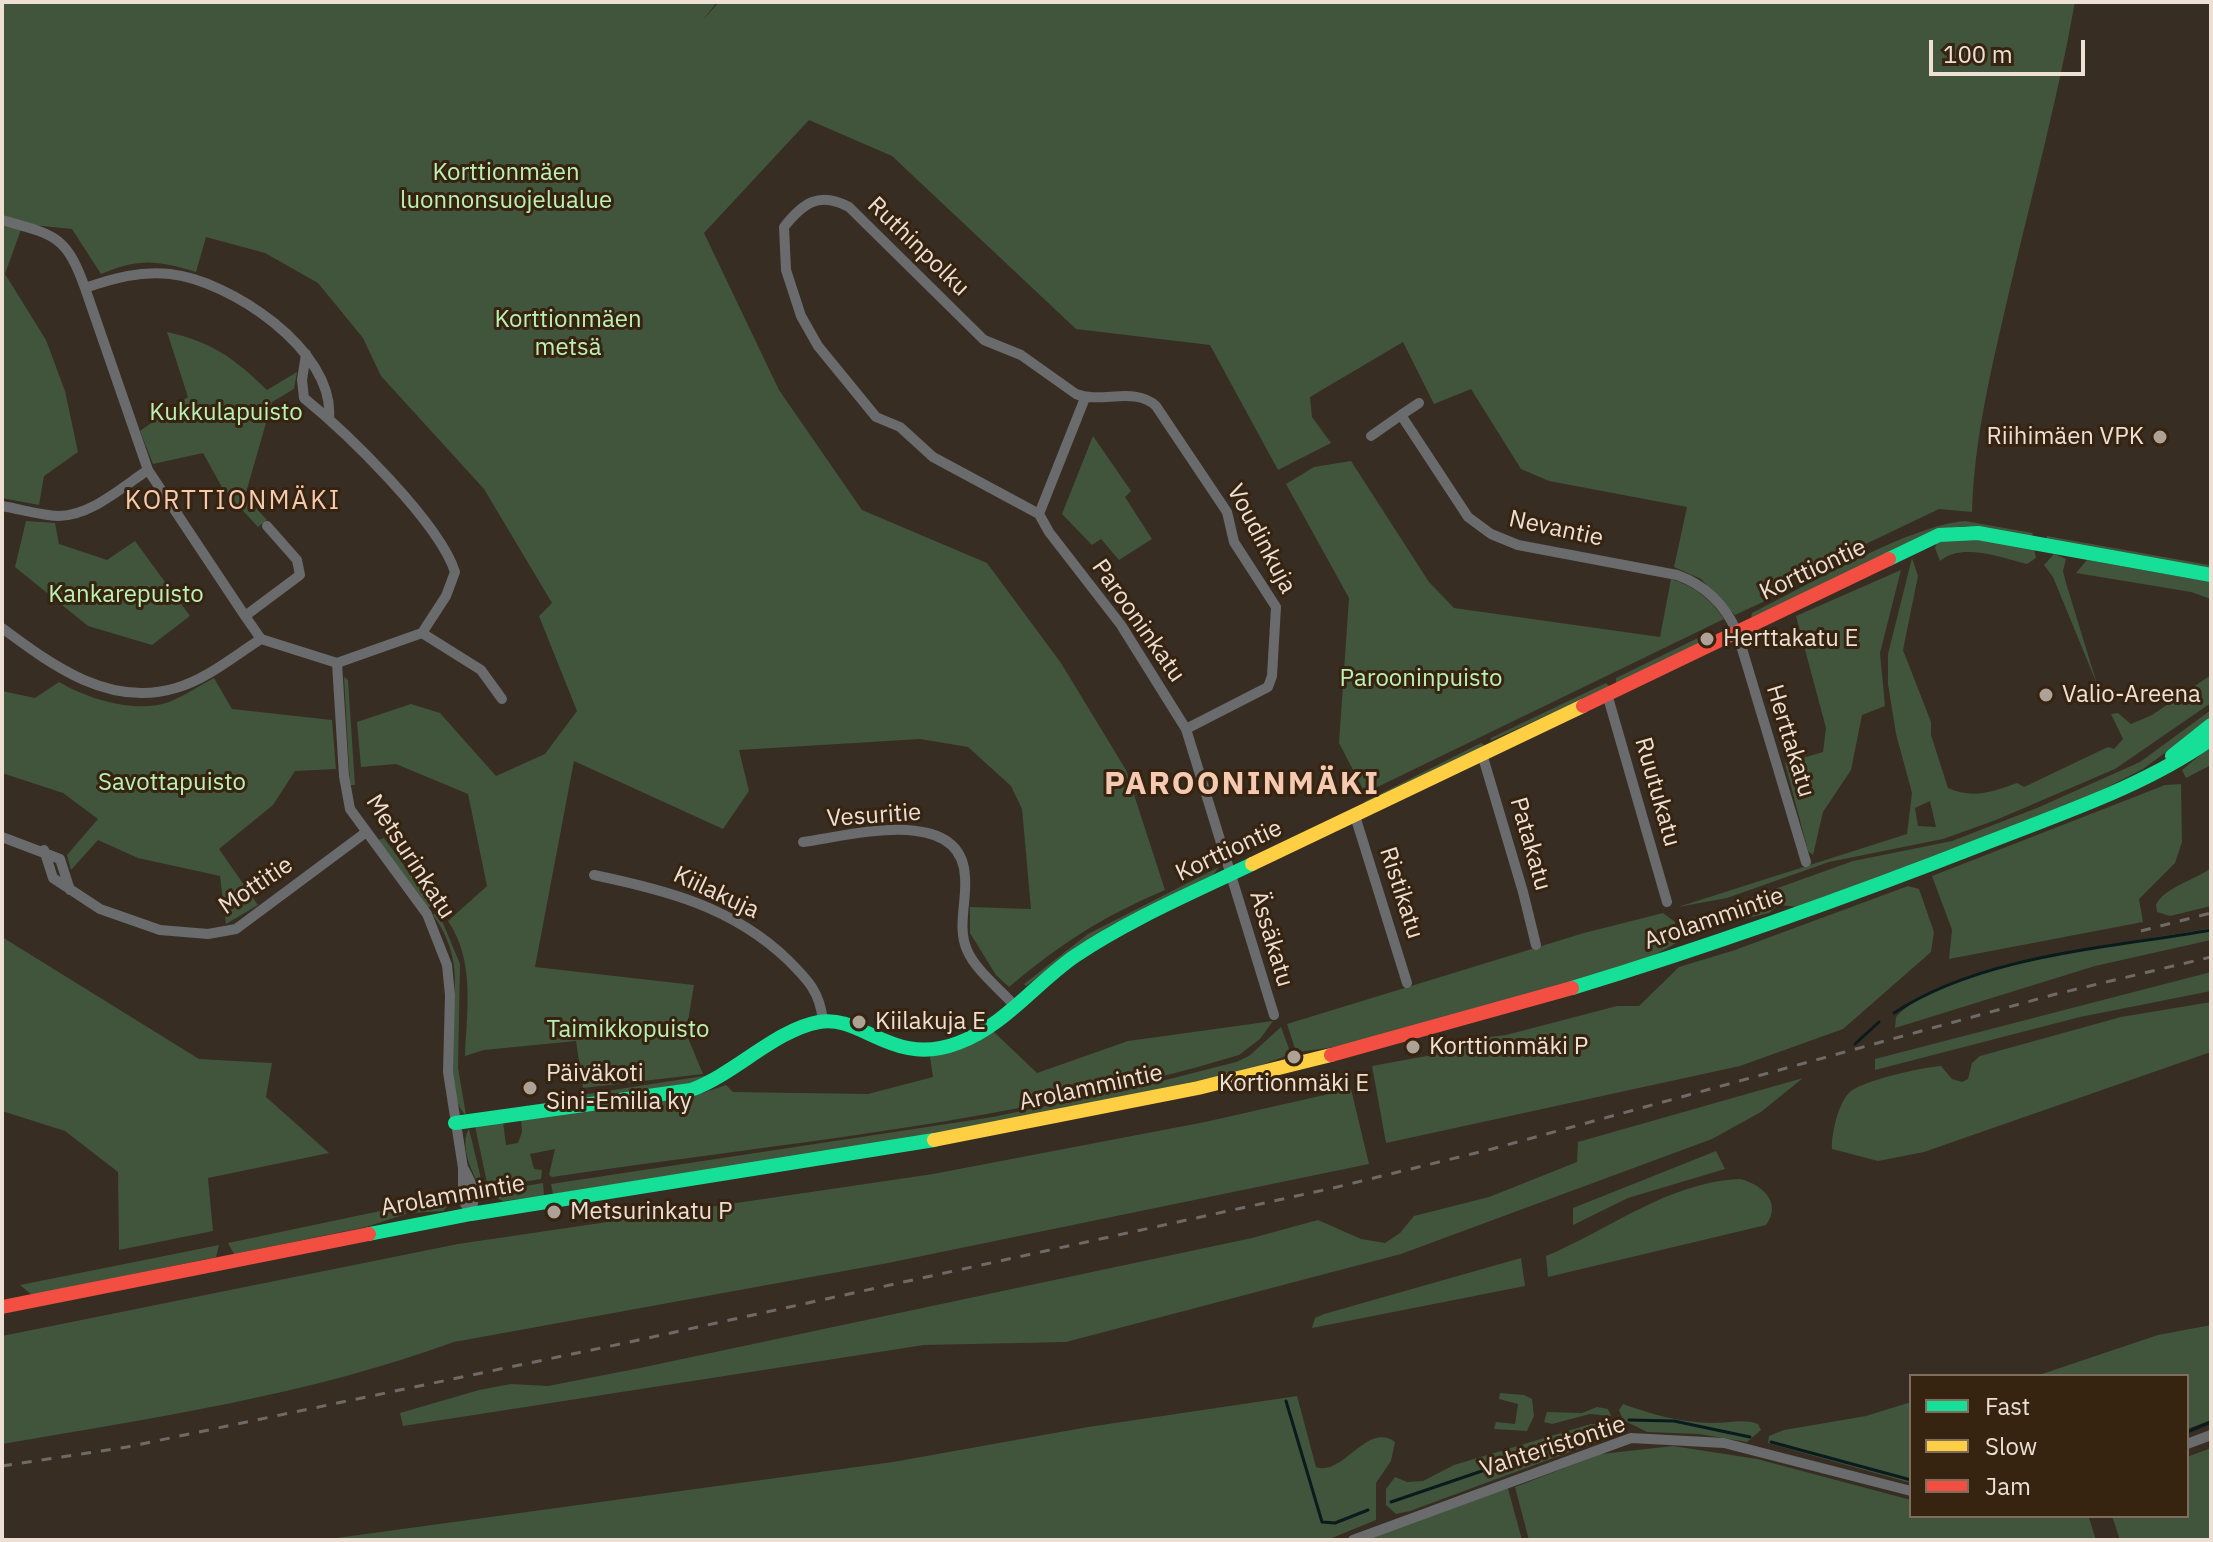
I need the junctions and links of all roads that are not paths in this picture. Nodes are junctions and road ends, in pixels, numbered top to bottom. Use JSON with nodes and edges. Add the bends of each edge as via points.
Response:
{"nodes":[{"id":1,"x":2,"y":220,"type":"edge"},
{"id":2,"x":85,"y":288,"type":"junction"},
{"id":3,"x":306,"y":354,"type":"junction"},
{"id":4,"x":1085,"y":398,"type":"junction"},
{"id":5,"x":1419,"y":403,"type":"dead end"},
{"id":6,"x":1401,"y":415,"type":"junction"},
{"id":7,"x":329,"y":418,"type":"junction"},
{"id":8,"x":1371,"y":436,"type":"dead end"},
{"id":9,"x":148,"y":470,"type":"junction"},
{"id":10,"x":2,"y":506,"type":"edge"},
{"id":11,"x":1039,"y":514,"type":"junction"},
{"id":12,"x":267,"y":526,"type":"dead end"},
{"id":13,"x":2211,"y":575,"type":"edge"},
{"id":14,"x":245,"y":616,"type":"junction"},
{"id":15,"x":2,"y":628,"type":"edge"},
{"id":16,"x":1737,"y":632,"type":"junction"},
{"id":17,"x":422,"y":633,"type":"junction"},
{"id":18,"x":261,"y":639,"type":"junction"},
{"id":19,"x":337,"y":663,"type":"junction"},
{"id":20,"x":1607,"y":694,"type":"junction"},
{"id":21,"x":502,"y":699,"type":"dead end"},
{"id":22,"x":2211,"y":725,"type":"edge"},
{"id":23,"x":1186,"y":729,"type":"junction"},
{"id":24,"x":2211,"y":739,"type":"edge"},
{"id":25,"x":1482,"y":754,"type":"junction"},
{"id":26,"x":2152,"y":771,"type":"junction"},
{"id":27,"x":1355,"y":816,"type":"junction"},
{"id":28,"x":365,"y":833,"type":"junction"},
{"id":29,"x":2,"y":837,"type":"edge"},
{"id":30,"x":803,"y":842,"type":"dead end"},
{"id":31,"x":1806,"y":862,"type":"dead end"},
{"id":32,"x":594,"y":875,"type":"dead end"},
{"id":33,"x":1231,"y":875,"type":"junction"},
{"id":34,"x":1667,"y":902,"type":"dead end"},
{"id":35,"x":1536,"y":945,"type":"dead end"},
{"id":36,"x":1407,"y":983,"type":"dead end"},
{"id":37,"x":1015,"y":1006,"type":"junction"},
{"id":38,"x":1274,"y":1015,"type":"dead end"},
{"id":39,"x":823,"y":1021,"type":"junction"},
{"id":40,"x":455,"y":1123,"type":"junction"},
{"id":41,"x":471,"y":1214,"type":"junction"},
{"id":42,"x":2,"y":1307,"type":"edge"},
{"id":43,"x":2211,"y":1435,"type":"edge"},
{"id":44,"x":2189,"y":1443,"type":"edge"},
{"id":45,"x":1909,"y":1490,"type":"edge"},
{"id":46,"x":1353,"y":1540,"type":"edge"}],
"edges":[{"from":1,"to":2,"type":"street","via":[[63,244],[72,252]]},
{"from":2,"to":3,"type":"street","via":[[122,275],[181,275],[272,320]]},
{"from":2,"to":9,"type":"street"},
{"from":3,"to":7,"type":"street","via":[[326,393]]},
{"from":3,"to":7,"type":"street","via":[[304,398]]},
{"from":4,"to":11,"type":"street"},
{"from":4,"to":11,"type":"street","name":"Ruthinpolku","via":[[1021,355],[984,340],[849,207],[838,201],[808,200],[784,227],[786,270],[801,316],[818,346],[876,417],[900,427],[933,457]]},
{"from":4,"to":23,"type":"street","name":"Voudinkuja","via":[[1138,397],[1156,406],[1227,512],[1234,542],[1276,607],[1268,687]]},
{"from":5,"to":6,"type":"street"},
{"from":6,"to":8,"type":"street"},
{"from":6,"to":16,"type":"street","name":"Nevantie","via":[[1479,527],[1518,545],[1691,580],[1715,599]]},
{"from":7,"to":17,"type":"street","via":[[410,505],[451,562],[455,572],[450,588]]},
{"from":9,"to":10,"type":"street","via":[[71,514]]},
{"from":9,"to":14,"type":"street"},
{"from":11,"to":23,"type":"street","name":"Parooninkatu","via":[[1121,625]]},
{"from":12,"to":14,"type":"street","via":[[297,560],[300,575]]},
{"from":13,"to":16,"type":"street","name":"Korttiontie","via":[[1955,531]]},
{"from":14,"to":18,"type":"street"},
{"from":15,"to":18,"type":"street","via":[[75,679],[129,690],[160,691],[187,684]]},
{"from":16,"to":20,"type":"street","name":"Korttiontie"},
{"from":16,"to":31,"type":"street","name":"Herttakatu"},
{"from":17,"to":19,"type":"street"},
{"from":17,"to":21,"type":"street","via":[[481,670]]},
{"from":18,"to":19,"type":"street"},
{"from":19,"to":28,"type":"street","name":"Metsurinkatu","via":[[346,792]]},
{"from":20,"to":25,"type":"street","name":"Korttiontie"},
{"from":20,"to":34,"type":"street","name":"Ruutukatu"},
{"from":22,"to":26,"type":"street","name":"Arolammintie"},
{"from":23,"to":33,"type":"street","name":"Parooninkatu"},
{"from":24,"to":26,"type":"street","name":"Arolammintie"},
{"from":25,"to":27,"type":"street","name":"Korttiontie"},
{"from":25,"to":35,"type":"street","name":"Patakatu"},
{"from":26,"to":41,"type":"street","name":"Arolammintie","via":[[2034,825],[1858,893],[1621,973],[1417,1034],[996,1130]]},
{"from":27,"to":33,"type":"street","name":"Korttiontie"},
{"from":27,"to":36,"type":"street","name":"Ristikatu"},
{"from":28,"to":29,"type":"street","name":"Mottitie","via":[[230,932],[181,934],[140,926],[100,909],[70,890],[60,859]]},
{"from":28,"to":40,"type":"street","name":"Metsurinkatu","via":[[427,914],[443,951],[450,979],[448,1072]]},
{"from":30,"to":37,"type":"street","name":"Vesuritie","via":[[916,829],[947,840],[964,866],[966,948]]},
{"from":32,"to":39,"type":"street","name":"Kiilakuja","via":[[671,892],[748,926],[814,986]]},
{"from":33,"to":37,"type":"street","name":"Korttiontie","via":[[1094,944]]},
{"from":33,"to":38,"type":"street","name":"Ässäkatu"},
{"from":37,"to":39,"type":"street","name":"Korttiontie","via":[[975,1036],[932,1050],[885,1045]]},
{"from":39,"to":40,"type":"street","via":[[701,1088]]},
{"from":40,"to":41,"type":"street","name":"Metsurinkatu","via":[[463,1200]]},
{"from":41,"to":42,"type":"street","name":"Arolammintie"},
{"from":43,"to":44,"type":"street"},
{"from":45,"to":46,"type":"street","name":"Vahteristontie","via":[[1724,1443],[1631,1438]]}]}
